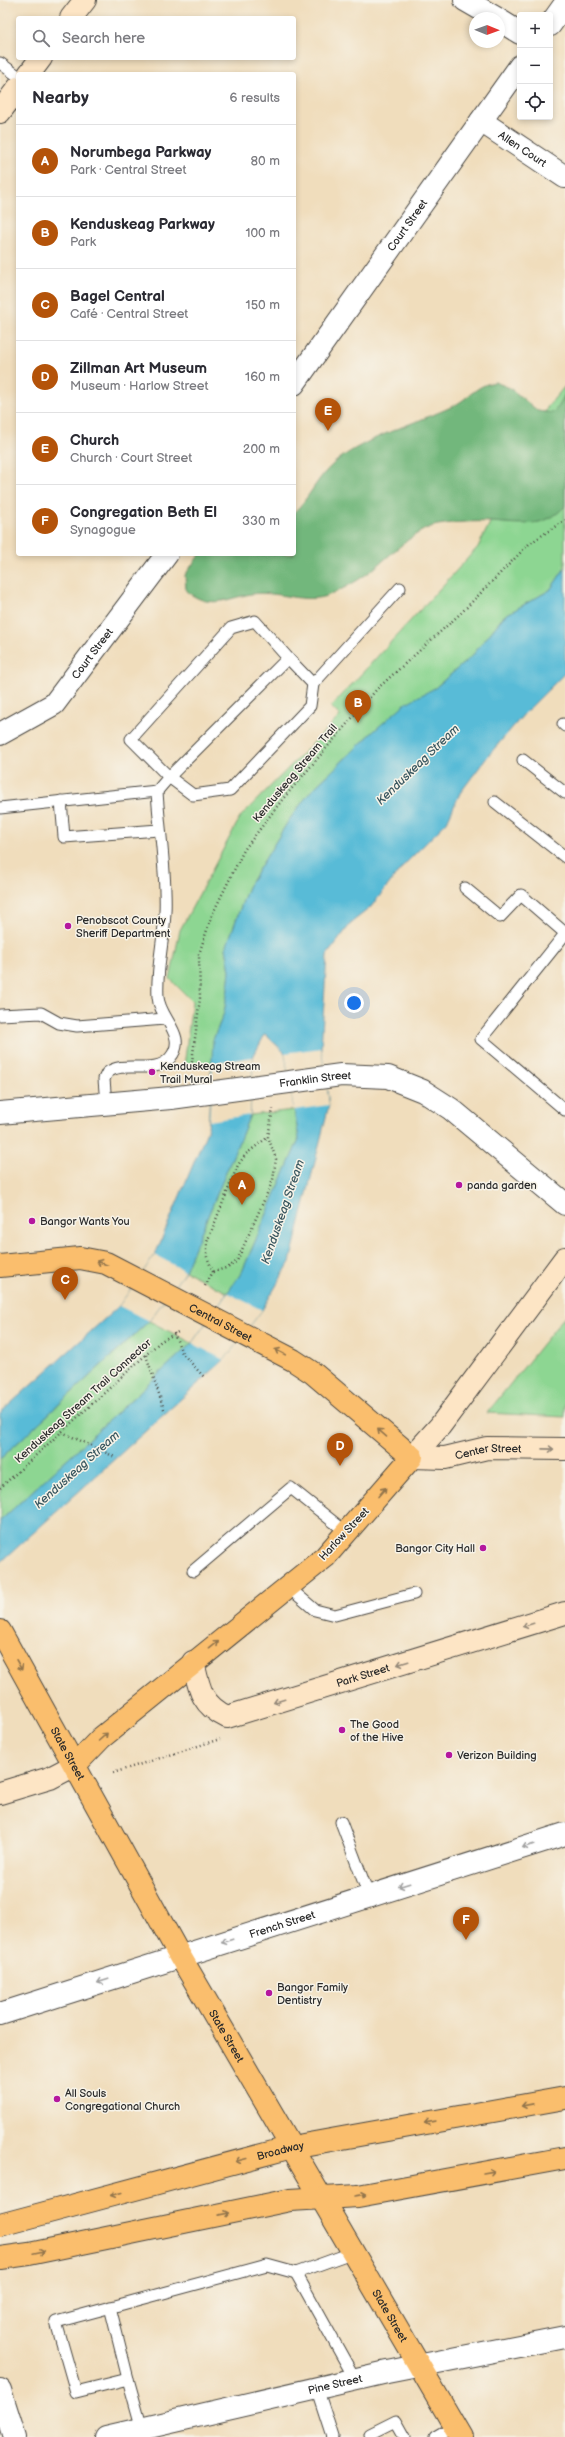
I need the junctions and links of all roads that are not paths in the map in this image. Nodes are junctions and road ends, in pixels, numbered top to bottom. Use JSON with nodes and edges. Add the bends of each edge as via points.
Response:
{"nodes":[{"id":1,"x":85,"y":0,"type":"edge"},
{"id":2,"x":465,"y":0,"type":"edge"},
{"id":3,"x":565,"y":4,"type":"edge"},
{"id":4,"x":486,"y":12,"type":"edge"},
{"id":5,"x":73,"y":16,"type":"edge"},
{"id":6,"x":553,"y":21,"type":"edge"},
{"id":7,"x":505,"y":24,"type":"edge"},
{"id":8,"x":517,"y":31,"type":"edge"},
{"id":9,"x":40,"y":60,"type":"edge"},
{"id":10,"x":0,"y":63,"type":"edge"},
{"id":11,"x":517,"y":70,"type":"edge"},
{"id":12,"x":30,"y":72,"type":"edge"},
{"id":13,"x":16,"y":75,"type":"edge"},
{"id":14,"x":16,"y":91,"type":"edge"},
{"id":15,"x":0,"y":112,"type":"edge"},
{"id":16,"x":481,"y":121,"type":"junction"},
{"id":17,"x":565,"y":177,"type":"edge"},
{"id":18,"x":296,"y":381,"type":"edge"},
{"id":19,"x":165,"y":556,"type":"edge"},
{"id":20,"x":400,"y":588,"type":"dead end"},
{"id":21,"x":288,"y":658,"type":"junction"},
{"id":22,"x":313,"y":684,"type":"junction"},
{"id":23,"x":0,"y":734,"type":"edge"},
{"id":24,"x":523,"y":760,"type":"dead end"},
{"id":25,"x":169,"y":777,"type":"junction"},
{"id":26,"x":157,"y":791,"type":"junction"},
{"id":27,"x":565,"y":793,"type":"edge"},
{"id":28,"x":61,"y":801,"type":"junction"},
{"id":29,"x":495,"y":802,"type":"dead end"},
{"id":30,"x":0,"y":808,"type":"edge"},
{"id":31,"x":159,"y":830,"type":"junction"},
{"id":32,"x":565,"y":857,"type":"edge"},
{"id":33,"x":465,"y":888,"type":"dead end"},
{"id":34,"x":565,"y":934,"type":"edge"},
{"id":35,"x":0,"y":1015,"type":"edge"},
{"id":36,"x":165,"y":1019,"type":"junction"},
{"id":37,"x":106,"y":1104,"type":"junction"},
{"id":38,"x":565,"y":1110,"type":"edge"},
{"id":39,"x":0,"y":1113,"type":"edge"},
{"id":40,"x":565,"y":1204,"type":"edge"},
{"id":41,"x":565,"y":1258,"type":"edge"},
{"id":42,"x":0,"y":1266,"type":"edge"},
{"id":43,"x":565,"y":1449,"type":"edge"},
{"id":44,"x":412,"y":1457,"type":"junction"},
{"id":45,"x":346,"y":1532,"type":"junction"},
{"id":46,"x":192,"y":1571,"type":"dead end"},
{"id":47,"x":287,"y":1586,"type":"junction"},
{"id":48,"x":414,"y":1594,"type":"dead end"},
{"id":49,"x":565,"y":1613,"type":"edge"},
{"id":50,"x":0,"y":1631,"type":"edge"},
{"id":51,"x":192,"y":1662,"type":"junction"},
{"id":52,"x":76,"y":1764,"type":"junction"},
{"id":53,"x":0,"y":1793,"type":"edge"},
{"id":54,"x":342,"y":1822,"type":"dead end"},
{"id":55,"x":565,"y":1834,"type":"edge"},
{"id":56,"x":369,"y":1896,"type":"junction"},
{"id":57,"x":180,"y":1956,"type":"junction"},
{"id":58,"x":0,"y":2014,"type":"edge"},
{"id":59,"x":565,"y":2098,"type":"edge"},
{"id":60,"x":292,"y":2147,"type":"junction"},
{"id":61,"x":565,"y":2158,"type":"edge"},
{"id":62,"x":322,"y":2197,"type":"junction"},
{"id":63,"x":0,"y":2225,"type":"edge"},
{"id":64,"x":354,"y":2252,"type":"junction"},
{"id":65,"x":0,"y":2258,"type":"edge"},
{"id":66,"x":296,"y":2273,"type":"junction"},
{"id":67,"x":110,"y":2307,"type":"junction"},
{"id":68,"x":565,"y":2337,"type":"edge"},
{"id":69,"x":422,"y":2367,"type":"junction"},
{"id":70,"x":128,"y":2379,"type":"junction"},
{"id":71,"x":355,"y":2380,"type":"junction"},
{"id":72,"x":317,"y":2388,"type":"junction"},
{"id":73,"x":0,"y":2390,"type":"edge"},
{"id":74,"x":142,"y":2429,"type":"junction"},
{"id":75,"x":458,"y":2432,"type":"edge"},
{"id":76,"x":370,"y":2434,"type":"dead end"},
{"id":77,"x":15,"y":2437,"type":"edge"},
{"id":78,"x":106,"y":2437,"type":"edge"},
{"id":79,"x":332,"y":2437,"type":"edge"},
{"id":80,"x":404,"y":2437,"type":"edge"},
{"id":81,"x":434,"y":2437,"type":"edge"}],
"edges":[{"from":1,"to":5,"type":"street"},
{"from":2,"to":4,"type":"street"},
{"from":3,"to":6,"type":"street"},
{"from":7,"to":8,"type":"street"},
{"from":9,"to":12,"type":"street"},
{"from":10,"to":13,"type":"lane"},
{"from":11,"to":16,"type":"street","name":"Court Street"},
{"from":14,"to":15,"type":"street"},
{"from":16,"to":17,"type":"street","name":"Allen Court"},
{"from":16,"to":18,"type":"street","name":"Court Street"},
{"from":19,"to":23,"type":"street","name":"Court Street","via":[[54,704]]},
{"from":20,"to":22,"type":"lane"},
{"from":21,"to":22,"type":"lane"},
{"from":21,"to":25,"type":"lane"},
{"from":21,"to":25,"type":"lane","via":[[255,621],[231,628],[131,739]]},
{"from":22,"to":25,"type":"lane","via":[[310,706],[230,790],[193,795]]},
{"from":24,"to":27,"type":"lane"},
{"from":25,"to":26,"type":"lane"},
{"from":26,"to":28,"type":"lane"},
{"from":26,"to":31,"type":"lane"},
{"from":28,"to":30,"type":"lane"},
{"from":28,"to":31,"type":"lane","via":[[64,837]]},
{"from":29,"to":32,"type":"lane"},
{"from":31,"to":36,"type":"lane","via":[[165,912],[158,997]]},
{"from":33,"to":34,"type":"lane","via":[[500,917],[520,895]]},
{"from":34,"to":38,"type":"lane","via":[[481,1040]]},
{"from":35,"to":36,"type":"lane","via":[[41,1013],[64,1024],[77,1026]]},
{"from":36,"to":37,"type":"lane","via":[[176,1033],[176,1045],[171,1057],[160,1065],[110,1070],[104,1080]]},
{"from":37,"to":39,"type":"street","name":"Franklin Street"},
{"from":37,"to":40,"type":"street","name":"Franklin Street","via":[[211,1094],[352,1074],[388,1077],[422,1091],[451,1110]]},
{"from":41,"to":44,"type":"street","name":"Harlow Street","via":[[440,1426]]},
{"from":44,"to":42,"type":"main road","name":"Central Street","one_way":true,"via":[[303,1366],[106,1264],[89,1259],[69,1258]]},
{"from":44,"to":43,"type":"street","name":"Center Street","one_way":true,"via":[[445,1458],[487,1448]]},
{"from":45,"to":44,"type":"main road","name":"Harlow Street","one_way":true},
{"from":45,"to":46,"type":"lane","via":[[291,1488]]},
{"from":45,"to":47,"type":"main road","name":"Harlow Street","via":[[324,1557]]},
{"from":47,"to":48,"type":"lane","via":[[315,1610],[335,1615]]},
{"from":51,"to":47,"type":"main road","name":"Harlow Street","one_way":true},
{"from":49,"to":51,"type":"street","name":"Park Street","one_way":true,"via":[[227,1717],[214,1711],[205,1702]]},
{"from":50,"to":52,"type":"main road","name":"State Street","one_way":true},
{"from":52,"to":51,"type":"main road","name":"Harlow Street","one_way":true,"via":[[101,1738]]},
{"from":52,"to":53,"type":"street","via":[[50,1778]]},
{"from":52,"to":57,"type":"main road","name":"State Street"},
{"from":54,"to":56,"type":"lane"},
{"from":55,"to":56,"type":"street","name":"French Street","one_way":true},
{"from":56,"to":57,"type":"street","name":"French Street","one_way":true},
{"from":57,"to":58,"type":"street","name":"French Street","one_way":true},
{"from":57,"to":60,"type":"main road","name":"State Street"},
{"from":59,"to":60,"type":"main road","name":"Broadway","one_way":true},
{"from":60,"to":62,"type":"main road","name":"State Street"},
{"from":60,"to":63,"type":"main road","name":"Broadway","one_way":true},
{"from":62,"to":61,"type":"main road","one_way":true,"via":[[358,2196]]},
{"from":62,"to":64,"type":"main road","name":"State Street"},
{"from":65,"to":62,"type":"main road","one_way":true,"via":[[290,2200]]},
{"from":64,"to":66,"type":"lane"},
{"from":64,"to":69,"type":"main road","name":"State Street"},
{"from":66,"to":67,"type":"lane","via":[[267,2265]]},
{"from":66,"to":71,"type":"lane"},
{"from":67,"to":70,"type":"lane"},
{"from":67,"to":70,"type":"lane","via":[[56,2322],[76,2392]]},
{"from":68,"to":69,"type":"street","name":"Pine Street"},
{"from":69,"to":71,"type":"street","name":"Pine Street"},
{"from":69,"to":75,"type":"main road","name":"State Street"},
{"from":70,"to":74,"type":"lane"},
{"from":71,"to":72,"type":"street","name":"Pine Street"},
{"from":72,"to":74,"type":"street","name":"Pine Street"},
{"from":72,"to":79,"type":"lane"},
{"from":73,"to":77,"type":"street"},
{"from":74,"to":78,"type":"street","name":"Pine Street"},
{"from":75,"to":81,"type":"lane"},
{"from":76,"to":80,"type":"lane","via":[[396,2421]]}]}
